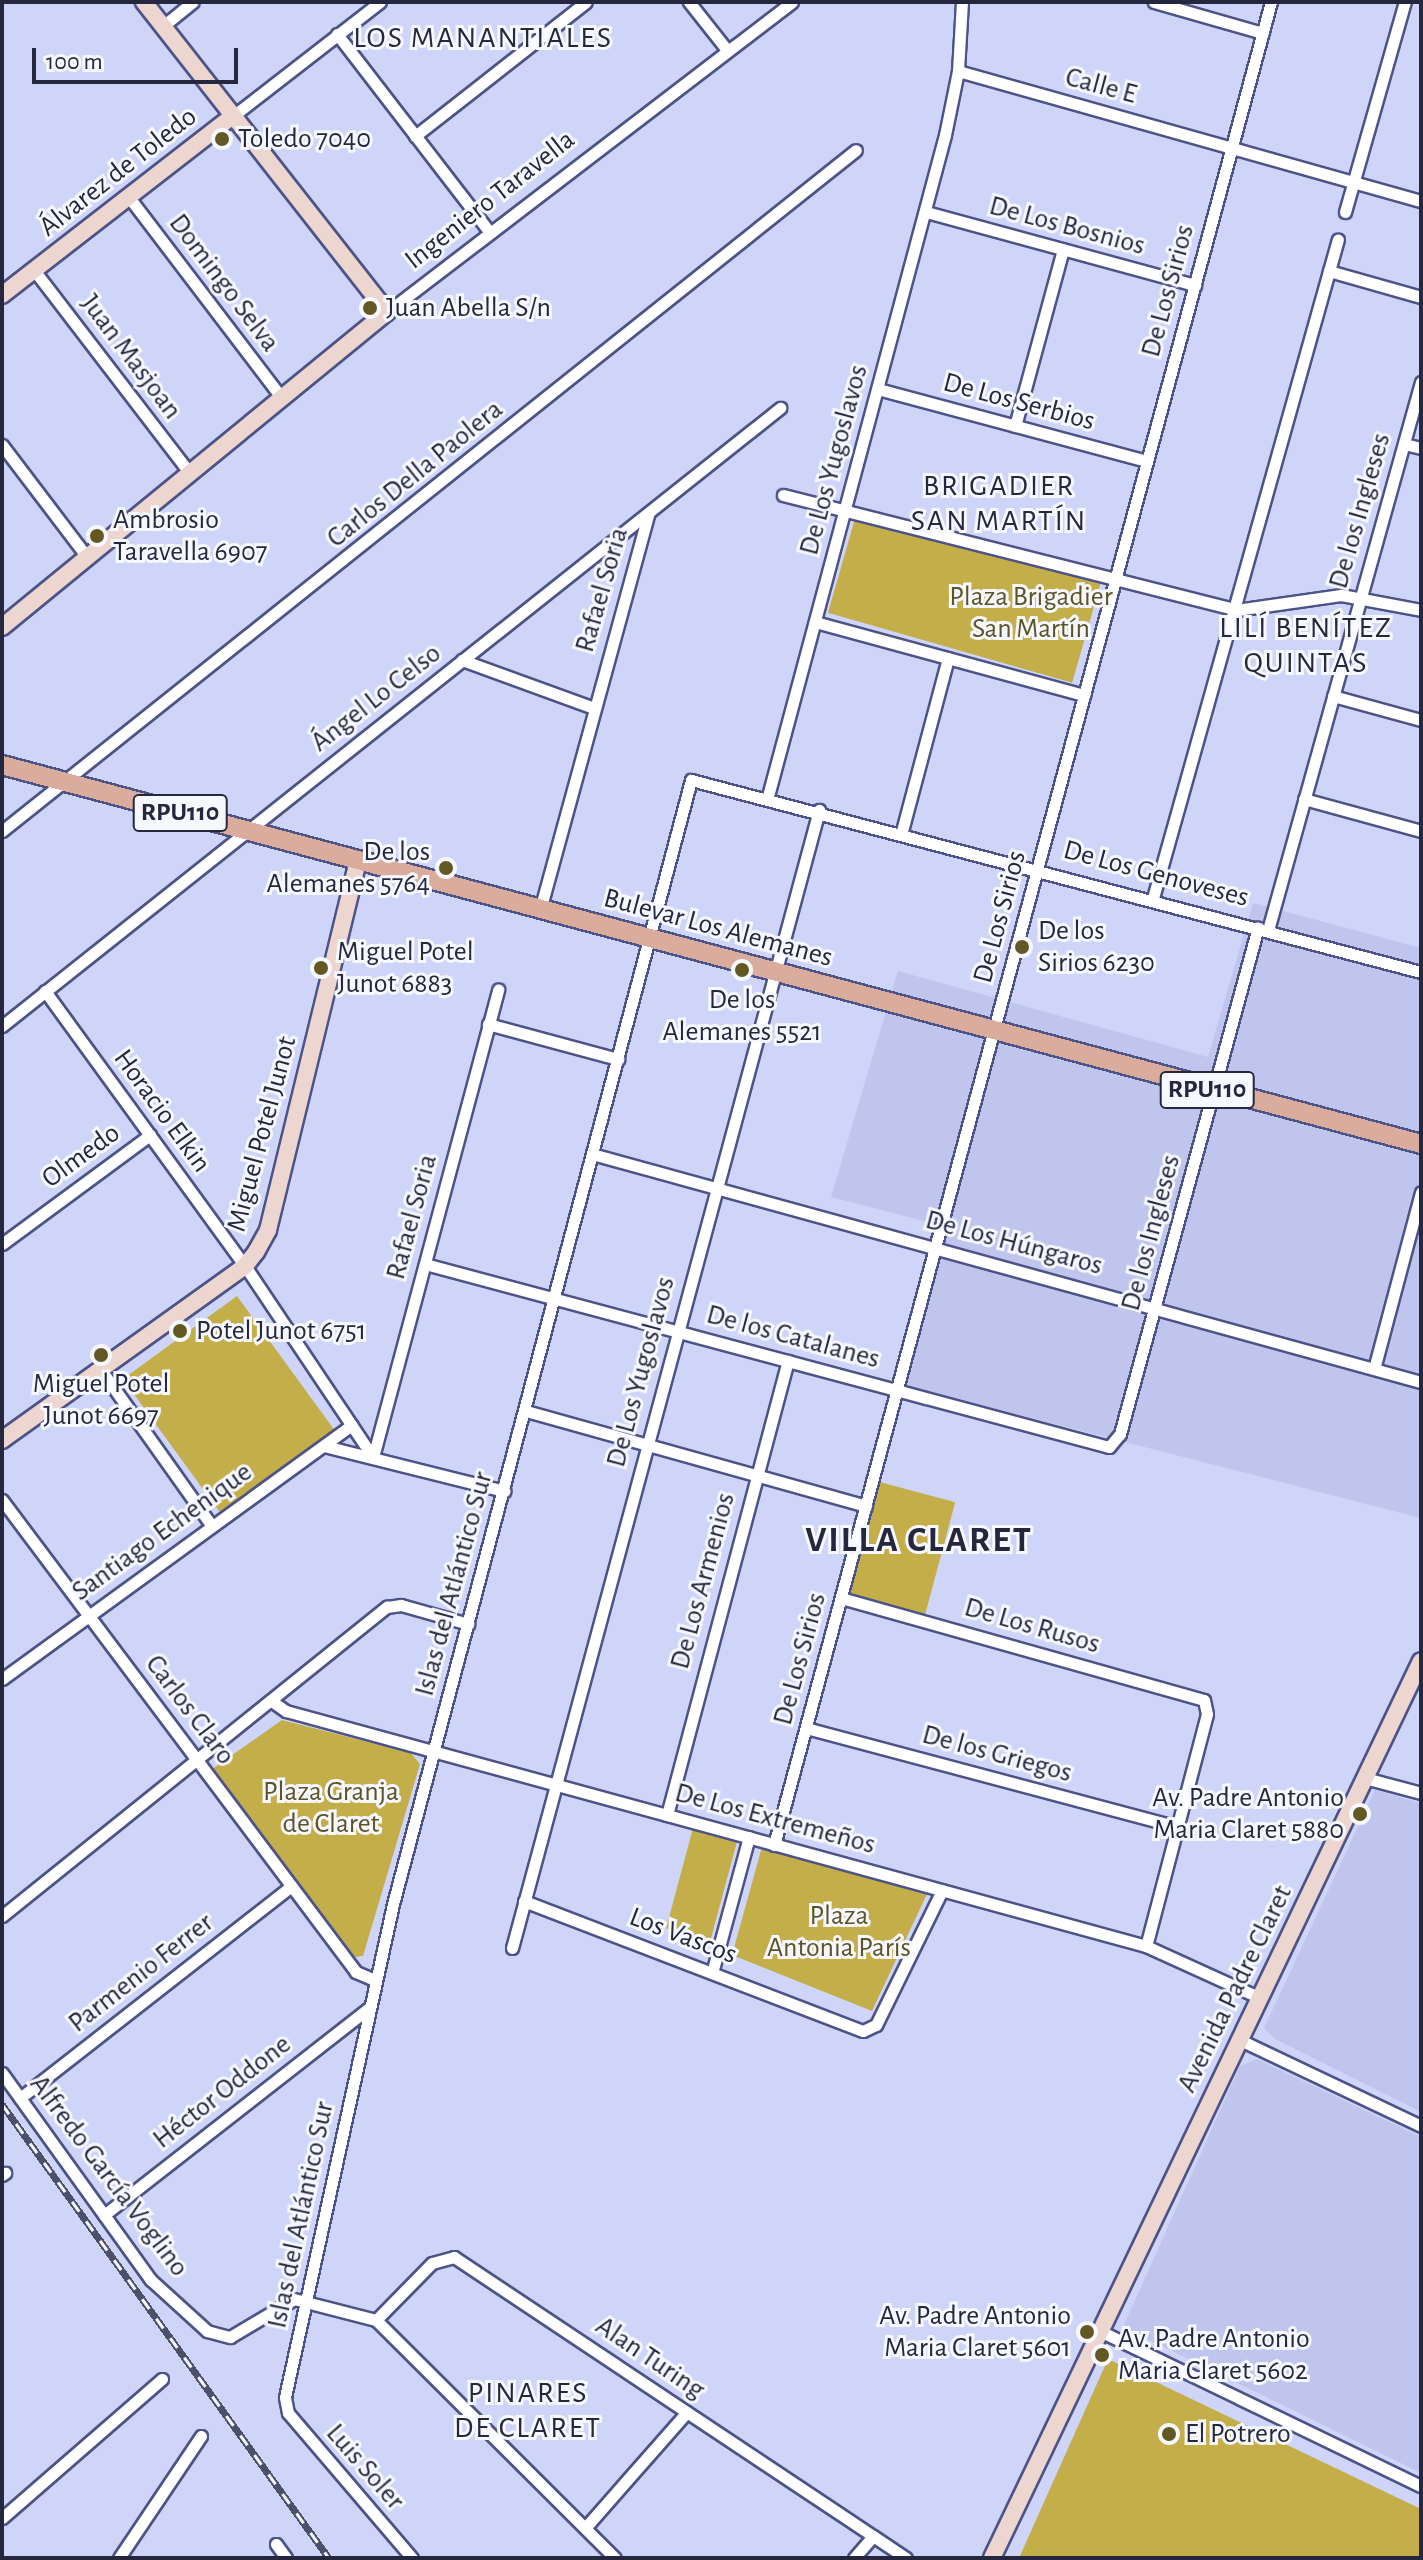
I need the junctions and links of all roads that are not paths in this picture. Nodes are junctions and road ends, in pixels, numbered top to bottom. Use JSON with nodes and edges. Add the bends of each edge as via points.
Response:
{"nodes":[{"id":1,"x":144,"y":2,"type":"edge"},
{"id":2,"x":193,"y":2,"type":"edge"},
{"id":3,"x":380,"y":2,"type":"edge"},
{"id":4,"x":586,"y":2,"type":"edge"},
{"id":5,"x":689,"y":2,"type":"edge"},
{"id":6,"x":792,"y":2,"type":"edge"},
{"id":7,"x":962,"y":2,"type":"edge"},
{"id":8,"x":1154,"y":2,"type":"edge"},
{"id":9,"x":1271,"y":2,"type":"edge"},
{"id":10,"x":1405,"y":2,"type":"edge"},
{"id":11,"x":163,"y":26,"type":"junction"},
{"id":12,"x":1263,"y":33,"type":"junction"},
{"id":13,"x":337,"y":34,"type":"junction"},
{"id":14,"x":727,"y":50,"type":"junction"},
{"id":15,"x":958,"y":71,"type":"junction"},
{"id":16,"x":233,"y":116,"type":"junction"},
{"id":17,"x":415,"y":136,"type":"junction"},
{"id":18,"x":1232,"y":147,"type":"junction"},
{"id":19,"x":856,"y":150,"type":"dead end"},
{"id":20,"x":1354,"y":181,"type":"junction"},
{"id":21,"x":128,"y":196,"type":"junction"},
{"id":22,"x":1421,"y":201,"type":"edge"},
{"id":23,"x":926,"y":212,"type":"junction"},
{"id":24,"x":1345,"y":212,"type":"dead end"},
{"id":25,"x":490,"y":233,"type":"junction"},
{"id":26,"x":1338,"y":239,"type":"dead end"},
{"id":27,"x":1063,"y":249,"type":"junction"},
{"id":28,"x":34,"y":270,"type":"junction"},
{"id":29,"x":1329,"y":271,"type":"junction"},
{"id":30,"x":1195,"y":285,"type":"junction"},
{"id":31,"x":2,"y":295,"type":"edge"},
{"id":32,"x":1421,"y":297,"type":"edge"},
{"id":33,"x":387,"y":312,"type":"junction"},
{"id":34,"x":1421,"y":382,"type":"edge"},
{"id":35,"x":878,"y":389,"type":"junction"},
{"id":36,"x":282,"y":398,"type":"junction"},
{"id":37,"x":780,"y":408,"type":"dead end"},
{"id":38,"x":1015,"y":426,"type":"junction"},
{"id":39,"x":1404,"y":444,"type":"junction"},
{"id":40,"x":2,"y":445,"type":"edge"},
{"id":41,"x":1421,"y":448,"type":"edge"},
{"id":42,"x":1147,"y":461,"type":"junction"},
{"id":43,"x":190,"y":473,"type":"junction"},
{"id":44,"x":783,"y":495,"type":"dead end"},
{"id":45,"x":845,"y":511,"type":"junction"},
{"id":46,"x":648,"y":515,"type":"junction"},
{"id":47,"x":87,"y":557,"type":"junction"},
{"id":48,"x":1115,"y":580,"type":"junction"},
{"id":49,"x":1361,"y":596,"type":"junction"},
{"id":50,"x":1236,"y":610,"type":"junction"},
{"id":51,"x":1421,"y":610,"type":"edge"},
{"id":52,"x":815,"y":622,"type":"junction"},
{"id":53,"x":2,"y":627,"type":"edge"},
{"id":54,"x":948,"y":658,"type":"junction"},
{"id":55,"x":462,"y":660,"type":"junction"},
{"id":56,"x":1084,"y":695,"type":"junction"},
{"id":57,"x":1333,"y":696,"type":"junction"},
{"id":58,"x":594,"y":708,"type":"junction"},
{"id":59,"x":1421,"y":720,"type":"edge"},
{"id":60,"x":2,"y":765,"type":"edge"},
{"id":61,"x":691,"y":780,"type":"joint"},
{"id":62,"x":65,"y":782,"type":"junction"},
{"id":63,"x":768,"y":796,"type":"junction"},
{"id":64,"x":1304,"y":799,"type":"junction"},
{"id":65,"x":819,"y":810,"type":"junction"},
{"id":66,"x":2,"y":831,"type":"edge"},
{"id":67,"x":247,"y":831,"type":"junction"},
{"id":68,"x":902,"y":831,"type":"junction"},
{"id":69,"x":1421,"y":831,"type":"edge"},
{"id":70,"x":358,"y":862,"type":"junction"},
{"id":71,"x":1039,"y":867,"type":"junction"},
{"id":72,"x":1153,"y":898,"type":"junction"},
{"id":73,"x":540,"y":910,"type":"junction"},
{"id":74,"x":1263,"y":928,"type":"junction"},
{"id":75,"x":649,"y":938,"type":"junction"},
{"id":76,"x":775,"y":971,"type":"junction"},
{"id":77,"x":1421,"y":972,"type":"edge"},
{"id":78,"x":498,"y":989,"type":"dead end"},
{"id":79,"x":45,"y":991,"type":"junction"},
{"id":80,"x":488,"y":1024,"type":"junction"},
{"id":81,"x":2,"y":1026,"type":"edge"},
{"id":82,"x":995,"y":1031,"type":"junction"},
{"id":83,"x":618,"y":1059,"type":"junction"},
{"id":84,"x":1214,"y":1092,"type":"junction"},
{"id":85,"x":150,"y":1135,"type":"junction"},
{"id":86,"x":1421,"y":1144,"type":"edge"},
{"id":87,"x":592,"y":1154,"type":"junction"},
{"id":88,"x":715,"y":1187,"type":"junction"},
{"id":89,"x":1421,"y":1192,"type":"edge"},
{"id":90,"x":2,"y":1244,"type":"edge"},
{"id":91,"x":936,"y":1246,"type":"junction"},
{"id":92,"x":425,"y":1264,"type":"junction"},
{"id":93,"x":245,"y":1266,"type":"junction"},
{"id":94,"x":556,"y":1299,"type":"junction"},
{"id":95,"x":1156,"y":1307,"type":"junction"},
{"id":96,"x":677,"y":1331,"type":"junction"},
{"id":97,"x":788,"y":1361,"type":"junction"},
{"id":98,"x":1374,"y":1369,"type":"junction"},
{"id":99,"x":101,"y":1370,"type":"junction"},
{"id":100,"x":1421,"y":1382,"type":"edge"},
{"id":101,"x":897,"y":1390,"type":"junction"},
{"id":102,"x":526,"y":1411,"type":"junction"},
{"id":103,"x":352,"y":1425,"type":"junction"},
{"id":104,"x":2,"y":1440,"type":"edge"},
{"id":105,"x":646,"y":1445,"type":"junction"},
{"id":106,"x":324,"y":1446,"type":"junction"},
{"id":107,"x":1101,"y":1447,"type":"joint"},
{"id":108,"x":373,"y":1457,"type":"junction"},
{"id":109,"x":756,"y":1476,"type":"junction"},
{"id":110,"x":504,"y":1491,"type":"junction"},
{"id":111,"x":2,"y":1500,"type":"edge"},
{"id":112,"x":866,"y":1506,"type":"junction"},
{"id":113,"x":211,"y":1525,"type":"junction"},
{"id":114,"x":841,"y":1598,"type":"junction"},
{"id":115,"x":87,"y":1616,"type":"junction"},
{"id":116,"x":468,"y":1624,"type":"junction"},
{"id":117,"x":1421,"y":1661,"type":"edge"},
{"id":118,"x":2,"y":1679,"type":"edge"},
{"id":119,"x":273,"y":1702,"type":"junction"},
{"id":120,"x":806,"y":1728,"type":"junction"},
{"id":121,"x":434,"y":1751,"type":"junction"},
{"id":122,"x":199,"y":1761,"type":"junction"},
{"id":123,"x":1365,"y":1778,"type":"junction"},
{"id":124,"x":556,"y":1784,"type":"junction"},
{"id":125,"x":1421,"y":1793,"type":"edge"},
{"id":126,"x":667,"y":1815,"type":"junction"},
{"id":127,"x":1177,"y":1827,"type":"junction"},
{"id":128,"x":749,"y":1837,"type":"junction"},
{"id":129,"x":774,"y":1845,"type":"junction"},
{"id":130,"x":291,"y":1886,"type":"junction"},
{"id":131,"x":942,"y":1890,"type":"junction"},
{"id":132,"x":524,"y":1901,"type":"junction"},
{"id":133,"x":2,"y":1916,"type":"edge"},
{"id":134,"x":1146,"y":1946,"type":"junction"},
{"id":135,"x":512,"y":1948,"type":"dead end"},
{"id":136,"x":712,"y":1973,"type":"junction"},
{"id":137,"x":375,"y":1980,"type":"junction"},
{"id":138,"x":1260,"y":1998,"type":"junction"},
{"id":139,"x":370,"y":2007,"type":"junction"},
{"id":140,"x":1240,"y":2040,"type":"junction"},
{"id":141,"x":2,"y":2073,"type":"edge"},
{"id":142,"x":20,"y":2098,"type":"junction"},
{"id":143,"x":1421,"y":2126,"type":"edge"},
{"id":144,"x":104,"y":2215,"type":"junction"},
{"id":145,"x":309,"y":2300,"type":"junction"},
{"id":146,"x":376,"y":2320,"type":"junction"},
{"id":147,"x":1100,"y":2331,"type":"junction"},
{"id":148,"x":162,"y":2379,"type":"dead end"},
{"id":149,"x":284,"y":2406,"type":"joint"},
{"id":150,"x":687,"y":2412,"type":"junction"},
{"id":151,"x":201,"y":2436,"type":"dead end"},
{"id":152,"x":1421,"y":2486,"type":"edge"},
{"id":153,"x":2,"y":2518,"type":"edge"},
{"id":154,"x":585,"y":2528,"type":"junction"},
{"id":155,"x":873,"y":2536,"type":"junction"},
{"id":156,"x":276,"y":2544,"type":"dead end"},
{"id":157,"x":119,"y":2558,"type":"edge"},
{"id":158,"x":286,"y":2558,"type":"edge"},
{"id":159,"x":412,"y":2558,"type":"edge"},
{"id":160,"x":615,"y":2558,"type":"edge"},
{"id":161,"x":854,"y":2558,"type":"edge"},
{"id":162,"x":906,"y":2558,"type":"edge"},
{"id":163,"x":992,"y":2558,"type":"edge"}],
"edges":[{"from":1,"to":11,"type":"main road"},
{"from":2,"to":11,"type":"street"},
{"from":3,"to":13,"type":"street","name":"Álvarez de Toledo"},
{"from":4,"to":17,"type":"street"},
{"from":5,"to":14,"type":"street"},
{"from":6,"to":14,"type":"street","name":"Ingeniero Taravella"},
{"from":7,"to":15,"type":"street","name":"De Los Yugoslavos"},
{"from":8,"to":12,"type":"street"},
{"from":9,"to":12,"type":"street","name":"De Los Sirios"},
{"from":10,"to":20,"type":"street"},
{"from":11,"to":16,"type":"main road"},
{"from":12,"to":18,"type":"street","name":"De Los Sirios"},
{"from":13,"to":16,"type":"street","name":"Álvarez de Toledo"},
{"from":13,"to":17,"type":"street"},
{"from":14,"to":25,"type":"street","name":"Ingeniero Taravella"},
{"from":15,"to":18,"type":"street","name":"Calle E"},
{"from":15,"to":23,"type":"street","name":"De Los Yugoslavos"},
{"from":16,"to":21,"type":"main road","name":"Álvarez de Toledo"},
{"from":16,"to":33,"type":"main road"},
{"from":17,"to":25,"type":"street"},
{"from":18,"to":20,"type":"street","name":"Calle E"},
{"from":18,"to":30,"type":"street","name":"De Los Sirios"},
{"from":19,"to":62,"type":"street","name":"Carlos Della Paolera"},
{"from":20,"to":22,"type":"street","name":"Calle E"},
{"from":20,"to":24,"type":"street"},
{"from":21,"to":28,"type":"main road","name":"Álvarez de Toledo"},
{"from":21,"to":36,"type":"street","name":"Domingo Selva"},
{"from":23,"to":27,"type":"street","name":"De Los Bosnios"},
{"from":23,"to":35,"type":"street","name":"De Los Yugoslavos"},
{"from":25,"to":33,"type":"street","name":"Ingeniero Taravella"},
{"from":26,"to":29,"type":"street"},
{"from":27,"to":30,"type":"street","name":"De Los Bosnios"},
{"from":27,"to":38,"type":"street"},
{"from":28,"to":31,"type":"main road","name":"Álvarez de Toledo"},
{"from":28,"to":43,"type":"street","name":"Juan Masjoan"},
{"from":29,"to":32,"type":"street"},
{"from":29,"to":50,"type":"street"},
{"from":30,"to":42,"type":"street","name":"De Los Sirios"},
{"from":33,"to":36,"type":"main road","name":"Ingeniero Taravella"},
{"from":34,"to":39,"type":"street","name":"De los Ingleses"},
{"from":35,"to":38,"type":"street","name":"De Los Serbios"},
{"from":35,"to":45,"type":"street","name":"De Los Yugoslavos"},
{"from":36,"to":43,"type":"main road","name":"Ingeniero Taravella"},
{"from":37,"to":46,"type":"street","name":"Ángel Lo Celso"},
{"from":38,"to":42,"type":"street","name":"De Los Serbios"},
{"from":39,"to":41,"type":"street"},
{"from":39,"to":49,"type":"street","name":"De los Ingleses"},
{"from":40,"to":47,"type":"street"},
{"from":42,"to":48,"type":"street","name":"De Los Sirios"},
{"from":43,"to":47,"type":"main road","name":"Ingeniero Taravella"},
{"from":44,"to":45,"type":"street"},
{"from":45,"to":48,"type":"street"},
{"from":45,"to":52,"type":"street","name":"De Los Yugoslavos"},
{"from":46,"to":55,"type":"street","name":"Ángel Lo Celso"},
{"from":46,"to":58,"type":"street","name":"Rafael Soria"},
{"from":47,"to":53,"type":"main road","name":"Ingeniero Taravella"},
{"from":48,"to":50,"type":"street"},
{"from":48,"to":56,"type":"street","name":"De Los Sirios"},
{"from":49,"to":50,"type":"street"},
{"from":49,"to":51,"type":"street"},
{"from":49,"to":57,"type":"street","name":"De los Ingleses"},
{"from":50,"to":72,"type":"street"},
{"from":52,"to":54,"type":"street"},
{"from":52,"to":63,"type":"street","name":"De Los Yugoslavos"},
{"from":54,"to":56,"type":"street"},
{"from":54,"to":68,"type":"street"},
{"from":55,"to":58,"type":"street"},
{"from":55,"to":67,"type":"street","name":"Ángel Lo Celso"},
{"from":56,"to":71,"type":"street","name":"De Los Sirios"},
{"from":57,"to":59,"type":"street"},
{"from":57,"to":64,"type":"street","name":"De los Ingleses"},
{"from":58,"to":73,"type":"street","name":"Rafael Soria"},
{"from":60,"to":62,"type":"main road","name":"Bulevar Los Alemanes","number":"RPU110"},
{"from":61,"to":63,"type":"street","name":"De Los Genoveses"},
{"from":61,"to":75,"type":"street","name":"Islas del Atlántico Sur"},
{"from":62,"to":66,"type":"street","name":"Carlos Della Paolera"},
{"from":62,"to":67,"type":"main road","name":"Bulevar Los Alemanes","number":"RPU110"},
{"from":63,"to":65,"type":"street","name":"De Los Genoveses"},
{"from":64,"to":69,"type":"street"},
{"from":64,"to":74,"type":"street","name":"De los Ingleses"},
{"from":65,"to":68,"type":"street","name":"De Los Genoveses"},
{"from":65,"to":76,"type":"street","name":"De Los Yugoslavos"},
{"from":67,"to":70,"type":"main road","name":"Bulevar Los Alemanes","number":"RPU110"},
{"from":67,"to":79,"type":"street","name":"Ángel Lo Celso"},
{"from":68,"to":71,"type":"street","name":"De Los Genoveses"},
{"from":70,"to":73,"type":"main road","name":"Bulevar Los Alemanes","number":"RPU110"},
{"from":70,"to":93,"type":"main road","name":"Miguel Potel Junot","via":[[268,1230]]},
{"from":71,"to":72,"type":"street","name":"De Los Genoveses"},
{"from":71,"to":82,"type":"street","name":"De Los Sirios"},
{"from":72,"to":74,"type":"street","name":"De Los Genoveses"},
{"from":73,"to":75,"type":"main road","name":"Bulevar Los Alemanes","number":"RPU110"},
{"from":74,"to":77,"type":"street","name":"De Los Genoveses"},
{"from":74,"to":84,"type":"street","name":"De los Ingleses"},
{"from":75,"to":76,"type":"main road","name":"Bulevar Los Alemanes","number":"RPU110"},
{"from":75,"to":83,"type":"street","name":"Islas del Atlántico Sur"},
{"from":76,"to":82,"type":"main road","name":"Bulevar Los Alemanes","number":"RPU110"},
{"from":76,"to":88,"type":"street","name":"De Los Yugoslavos"},
{"from":78,"to":80,"type":"street","name":"Rafael Soria"},
{"from":79,"to":81,"type":"street","name":"Ángel Lo Celso"},
{"from":79,"to":85,"type":"street","name":"Horacio Elkin"},
{"from":80,"to":83,"type":"street"},
{"from":80,"to":92,"type":"street","name":"Rafael Soria"},
{"from":82,"to":84,"type":"main road","name":"Bulevar Los Alemanes","number":"RPU110"},
{"from":82,"to":91,"type":"street","name":"De Los Sirios"},
{"from":83,"to":87,"type":"street","name":"Islas del Atlántico Sur"},
{"from":84,"to":86,"type":"main road","name":"Bulevar Los Alemanes","number":"RPU110"},
{"from":84,"to":95,"type":"street","name":"De los Ingleses"},
{"from":85,"to":90,"type":"street","name":"Olmedo"},
{"from":85,"to":93,"type":"street","name":"Horacio Elkin"},
{"from":87,"to":88,"type":"street","name":"De Los Húngaros"},
{"from":87,"to":94,"type":"street","name":"Islas del Atlántico Sur"},
{"from":88,"to":91,"type":"street","name":"De Los Húngaros"},
{"from":88,"to":96,"type":"street","name":"De Los Yugoslavos"},
{"from":89,"to":98,"type":"street"},
{"from":91,"to":95,"type":"street","name":"De Los Húngaros"},
{"from":91,"to":101,"type":"street","name":"De Los Sirios"},
{"from":92,"to":94,"type":"street","name":"De los Catalanes"},
{"from":92,"to":108,"type":"street","name":"Rafael Soria"},
{"from":93,"to":99,"type":"main road","name":"Miguel Potel Junot"},
{"from":93,"to":103,"type":"street","name":"Horacio Elkin"},
{"from":94,"to":96,"type":"street","name":"De los Catalanes"},
{"from":94,"to":102,"type":"street","name":"Islas del Atlántico Sur"},
{"from":95,"to":98,"type":"street","name":"De Los Húngaros"},
{"from":95,"to":107,"type":"street","name":"De los Ingleses","via":[[1120,1434],[1115,1443]]},
{"from":96,"to":97,"type":"street","name":"De los Catalanes"},
{"from":96,"to":105,"type":"street","name":"De Los Yugoslavos"},
{"from":97,"to":101,"type":"street","name":"De los Catalanes"},
{"from":97,"to":109,"type":"street","name":"De Los Armenios"},
{"from":98,"to":100,"type":"street","name":"De Los Húngaros"},
{"from":99,"to":104,"type":"main road","name":"Miguel Potel Junot"},
{"from":99,"to":113,"type":"street"},
{"from":101,"to":107,"type":"street","name":"De los Catalanes"},
{"from":101,"to":112,"type":"street","name":"De Los Sirios"},
{"from":102,"to":105,"type":"street"},
{"from":102,"to":110,"type":"street","name":"Islas del Atlántico Sur"},
{"from":103,"to":106,"type":"street","name":"Santiago Echenique"},
{"from":103,"to":108,"type":"street","name":"Horacio Elkin"},
{"from":105,"to":109,"type":"street"},
{"from":105,"to":124,"type":"street","name":"De Los Yugoslavos"},
{"from":106,"to":108,"type":"street"},
{"from":106,"to":113,"type":"street","name":"Santiago Echenique"},
{"from":108,"to":110,"type":"street"},
{"from":109,"to":112,"type":"street"},
{"from":109,"to":126,"type":"street","name":"De Los Armenios"},
{"from":110,"to":116,"type":"street","name":"Islas del Atlántico Sur"},
{"from":111,"to":115,"type":"street","name":"Carlos Claro"},
{"from":112,"to":114,"type":"street","name":"De Los Sirios"},
{"from":113,"to":115,"type":"street","name":"Santiago Echenique"},
{"from":114,"to":120,"type":"street","name":"De Los Sirios"},
{"from":114,"to":127,"type":"street","name":"De Los Rusos","via":[[1195,1697],[1207,1705]]},
{"from":115,"to":118,"type":"street","name":"Santiago Echenique"},
{"from":115,"to":122,"type":"street","name":"Carlos Claro"},
{"from":116,"to":119,"type":"street","via":[[401,1605],[387,1607]]},
{"from":116,"to":121,"type":"street","name":"Islas del Atlántico Sur"},
{"from":117,"to":123,"type":"main road","name":"Avenida Padre Claret"},
{"from":119,"to":121,"type":"street","name":"De Los Extremeños","via":[[286,1711]]},
{"from":119,"to":122,"type":"street"},
{"from":120,"to":127,"type":"street","name":"De los Griegos"},
{"from":120,"to":129,"type":"street","name":"De Los Sirios"},
{"from":121,"to":124,"type":"street","name":"De Los Extremeños"},
{"from":121,"to":137,"type":"street","name":"Islas del Atlántico Sur"},
{"from":122,"to":130,"type":"street","name":"Carlos Claro"},
{"from":122,"to":133,"type":"street"},
{"from":123,"to":125,"type":"street"},
{"from":123,"to":138,"type":"main road","name":"Avenida Padre Claret"},
{"from":124,"to":126,"type":"street","name":"De Los Extremeños"},
{"from":124,"to":132,"type":"street","name":"De Los Yugoslavos"},
{"from":126,"to":128,"type":"street","name":"De Los Extremeños"},
{"from":127,"to":134,"type":"street"},
{"from":128,"to":129,"type":"street","name":"De Los Extremeños"},
{"from":128,"to":136,"type":"street"},
{"from":129,"to":131,"type":"street","name":"De Los Extremeños"},
{"from":130,"to":137,"type":"street","name":"Carlos Claro","via":[[356,1972]]},
{"from":130,"to":142,"type":"street","name":"Parmenio Ferrer"},
{"from":131,"to":134,"type":"street","name":"De Los Extremeños"},
{"from":131,"to":136,"type":"street","name":"Los Vascos","via":[[871,2031]]},
{"from":132,"to":135,"type":"street","name":"De Los Yugoslavos"},
{"from":132,"to":136,"type":"street","name":"Los Vascos"},
{"from":134,"to":138,"type":"street","name":"De Los Extremeños"},
{"from":137,"to":139,"type":"street","name":"Islas del Atlántico Sur"},
{"from":138,"to":140,"type":"main road","name":"Avenida Padre Claret"},
{"from":139,"to":144,"type":"street","name":"Héctor Oddone"},
{"from":139,"to":145,"type":"street","name":"Islas del Atlántico Sur"},
{"from":140,"to":143,"type":"street"},
{"from":140,"to":147,"type":"main road","name":"Avenida Padre Claret"},
{"from":141,"to":142,"type":"street","name":"Alfredo García Voglino"},
{"from":142,"to":144,"type":"street","name":"Alfredo García Voglino"},
{"from":144,"to":145,"type":"street","name":"Alfredo García Voglino","via":[[157,2287],[217,2336],[235,2335],[281,2303]]},
{"from":145,"to":146,"type":"street"},
{"from":145,"to":149,"type":"street","name":"Islas del Atlántico Sur"},
{"from":146,"to":150,"type":"street","name":"Alan Turing","via":[[432,2263],[454,2257]]},
{"from":146,"to":154,"type":"street"},
{"from":147,"to":152,"type":"street"},
{"from":147,"to":163,"type":"main road"},
{"from":148,"to":153,"type":"street"},
{"from":149,"to":159,"type":"street","name":"Luis Soler"},
{"from":150,"to":154,"type":"street"},
{"from":150,"to":155,"type":"street","name":"Alan Turing"},
{"from":151,"to":157,"type":"street"},
{"from":154,"to":160,"type":"street"},
{"from":155,"to":161,"type":"street"},
{"from":155,"to":162,"type":"street","name":"Alan Turing"},
{"from":156,"to":158,"type":"street"}]}
